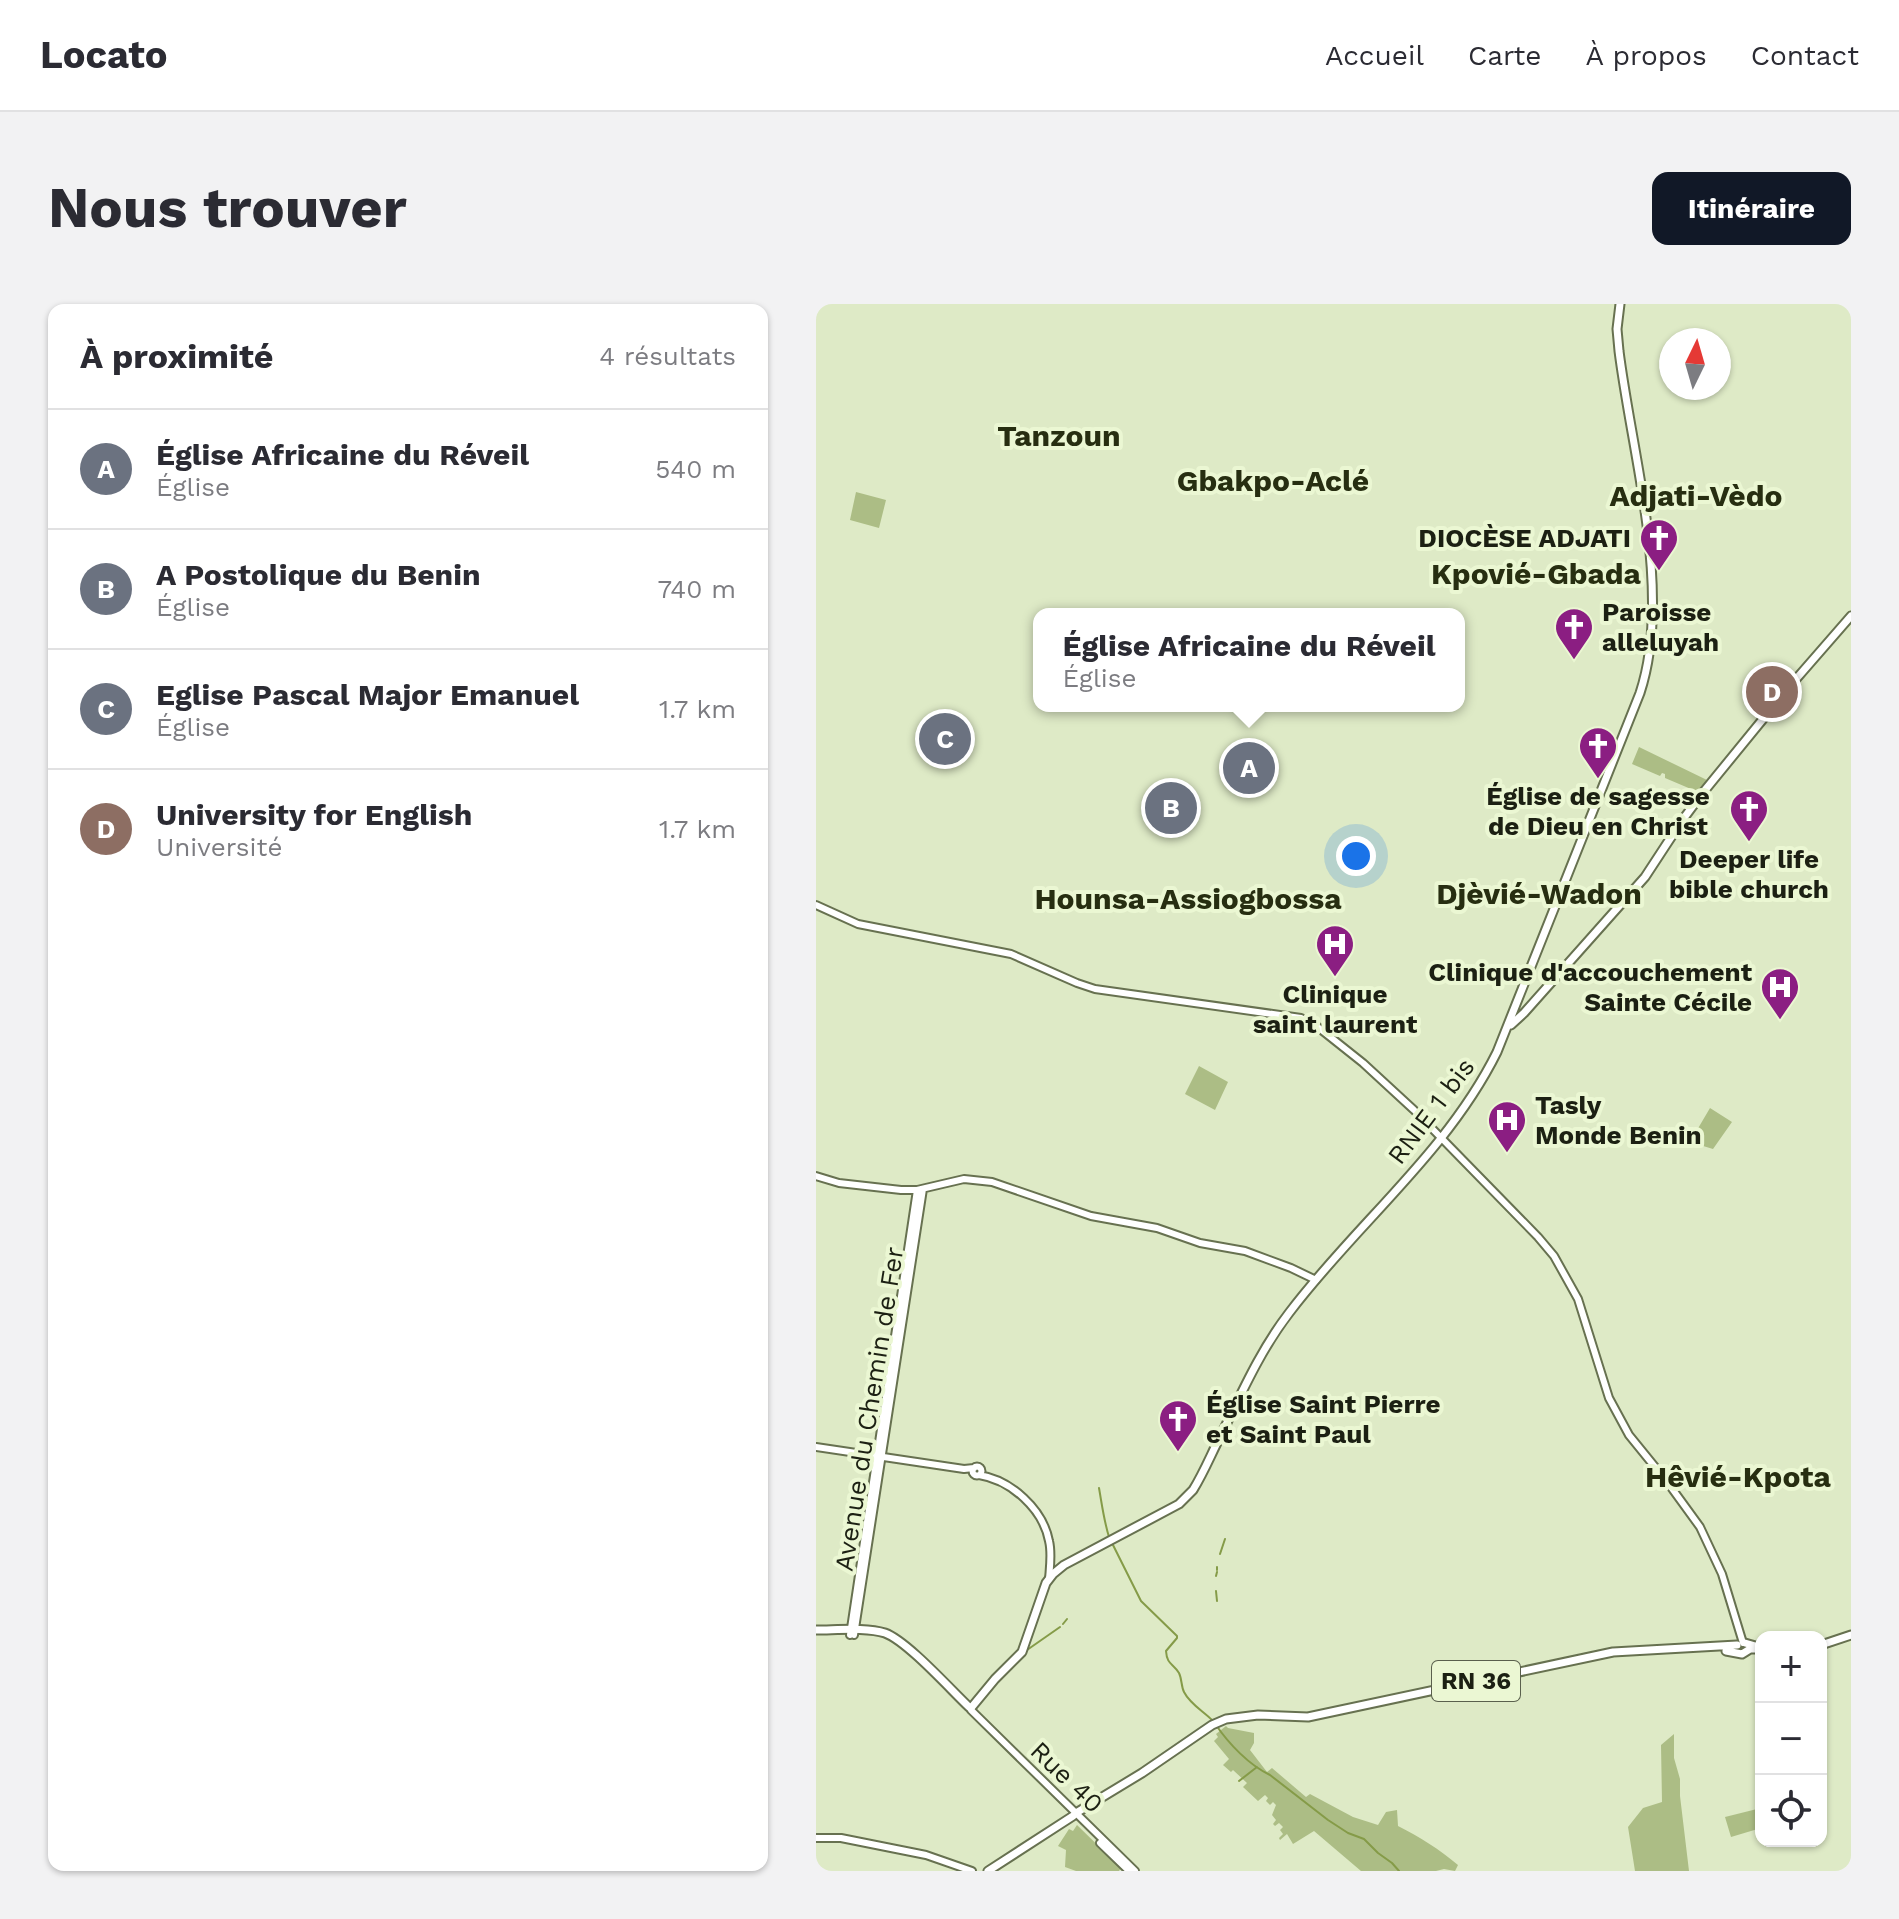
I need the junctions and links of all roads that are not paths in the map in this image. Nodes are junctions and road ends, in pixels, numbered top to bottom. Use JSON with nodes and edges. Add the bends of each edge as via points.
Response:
{"nodes":[{"id":1,"x":1620,"y":304,"type":"edge"},
{"id":2,"x":1851,"y":613,"type":"edge"},
{"id":3,"x":816,"y":907,"type":"edge"},
{"id":4,"x":1510,"y":1023,"type":"junction"},
{"id":5,"x":1441,"y":1138,"type":"junction"},
{"id":6,"x":816,"y":1176,"type":"edge"},
{"id":7,"x":920,"y":1189,"type":"junction"},
{"id":8,"x":1316,"y":1280,"type":"junction"},
{"id":9,"x":816,"y":1447,"type":"edge"},
{"id":10,"x":879,"y":1456,"type":"junction"},
{"id":11,"x":1050,"y":1558,"type":"junction"},
{"id":12,"x":1063,"y":1565,"type":"junction"},
{"id":13,"x":1049,"y":1579,"type":"junction"},
{"id":14,"x":816,"y":1632,"type":"edge"},
{"id":15,"x":852,"y":1633,"type":"junction"},
{"id":16,"x":1851,"y":1637,"type":"edge"},
{"id":17,"x":1827,"y":1645,"type":"edge"},
{"id":18,"x":1741,"y":1646,"type":"junction"},
{"id":19,"x":1755,"y":1647,"type":"edge"},
{"id":20,"x":970,"y":1709,"type":"junction"},
{"id":21,"x":1075,"y":1815,"type":"junction"},
{"id":22,"x":816,"y":1838,"type":"edge"},
{"id":23,"x":972,"y":1871,"type":"edge"},
{"id":24,"x":988,"y":1871,"type":"edge"},
{"id":25,"x":1129,"y":1871,"type":"edge"},
{"id":26,"x":1135,"y":1871,"type":"edge"}],
"edges":[{"from":1,"to":4,"type":"main road","name":"RNIE 1 bis","via":[[1619,351],[1649,546],[1650,655],[1640,693]]},
{"from":2,"to":4,"type":"main road","via":[[1701,795],[1645,877]]},
{"from":3,"to":5,"type":"main road","via":[[863,929],[1008,956],[1095,992],[1307,1023]]},
{"from":4,"to":5,"type":"main road","name":"RNIE 1 bis","via":[[1483,1078]]},
{"from":5,"to":8,"type":"main road","name":"RNIE 1 bis"},
{"from":5,"to":18,"type":"main road","via":[[1558,1269],[1575,1303],[1608,1404],[1622,1431],[1697,1528],[1720,1578]]},
{"from":6,"to":7,"type":"main road","via":[[839,1183]]},
{"from":7,"to":8,"type":"main road","via":[[964,1179],[992,1182],[1091,1216],[1245,1251]]},
{"from":7,"to":10,"type":"main road","name":"Avenue du Chemin de Fer"},
{"from":8,"to":12,"type":"main road","name":"RNIE 1 bis","via":[[1263,1352],[1190,1494]]},
{"from":9,"to":10,"type":"main road"},
{"from":10,"to":11,"type":"main road","via":[[977,1472],[1024,1497],[1048,1536]]},
{"from":10,"to":15,"type":"main road","name":"Avenue du Chemin de Fer"},
{"from":11,"to":12,"type":"main road"},
{"from":11,"to":13,"type":"main road"},
{"from":12,"to":13,"type":"main road","name":"RNIE 1 bis"},
{"from":13,"to":20,"type":"main road","name":"RNIE 1 bis","via":[[1025,1649]]},
{"from":14,"to":15,"type":"main road"},
{"from":15,"to":20,"type":"main road","via":[[892,1642]]},
{"from":16,"to":17,"type":"main road"},
{"from":18,"to":19,"type":"main road","number":"RN 36"},
{"from":18,"to":21,"type":"main road","number":"RN 36","via":[[1628,1652],[1307,1719],[1229,1719]]},
{"from":20,"to":21,"type":"main road","name":"Rue 40"},
{"from":21,"to":24,"type":"main road","number":"RN 36"},
{"from":21,"to":25,"type":"main road","name":"Rue 40"},
{"from":21,"to":26,"type":"main road","name":"Rue 40"},
{"from":22,"to":23,"type":"main road","via":[[926,1855]]}]}
